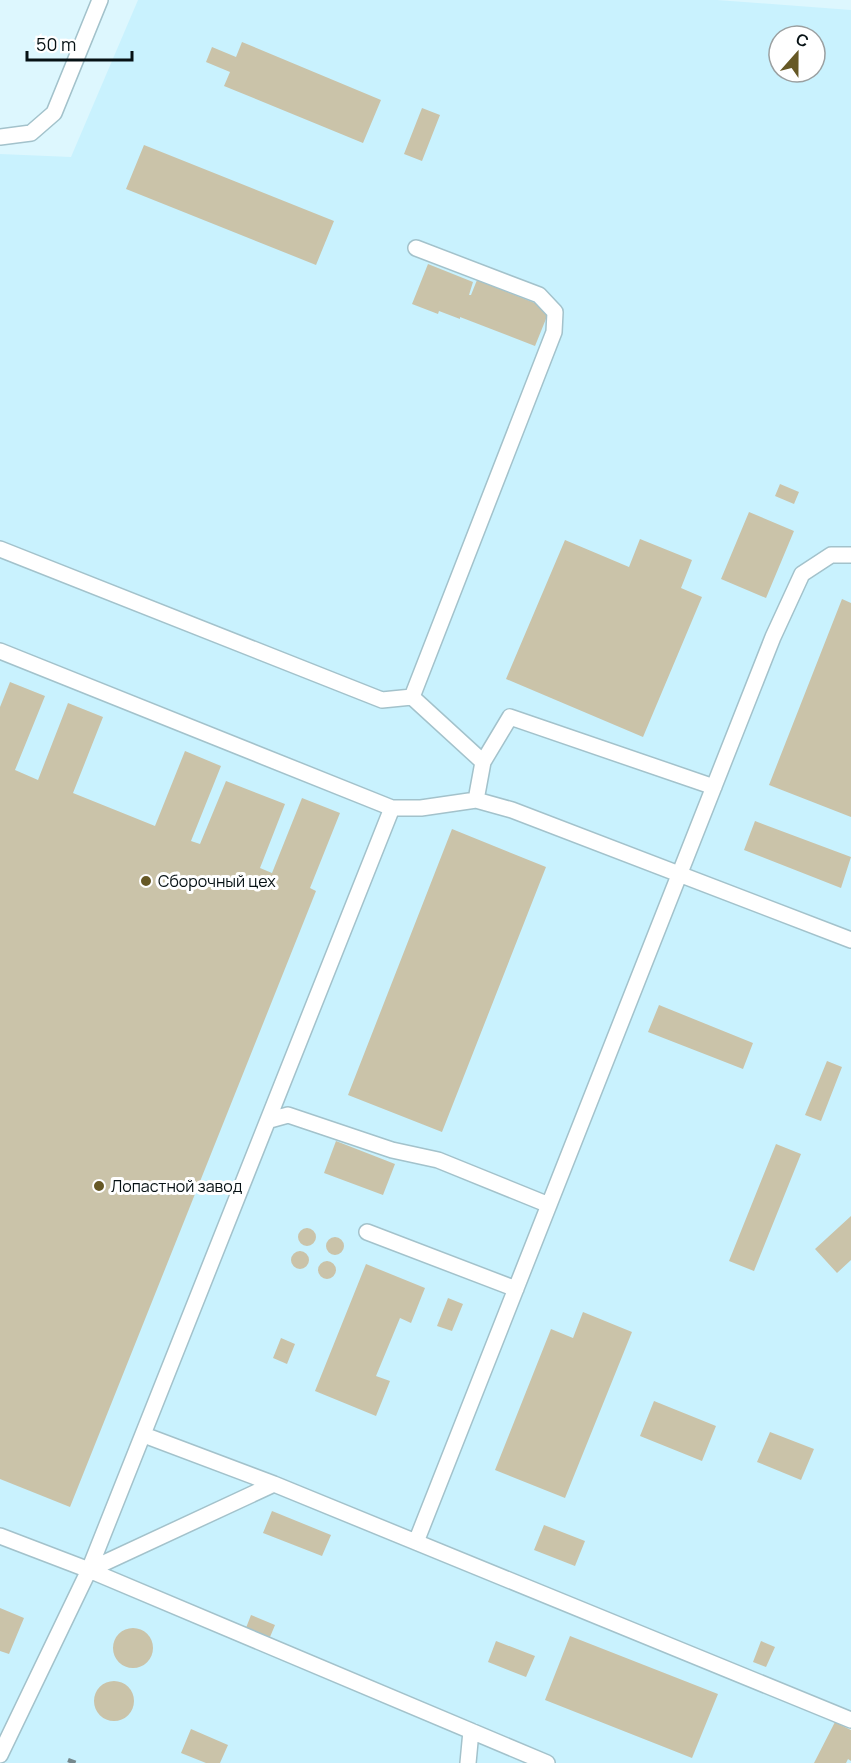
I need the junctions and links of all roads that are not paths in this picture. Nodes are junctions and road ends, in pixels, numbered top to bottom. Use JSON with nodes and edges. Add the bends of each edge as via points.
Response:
{"nodes":[{"id":1,"x":100,"y":0,"type":"edge"},
{"id":2,"x":0,"y":137,"type":"edge"},
{"id":3,"x":416,"y":248,"type":"dead end"},
{"id":4,"x":0,"y":549,"type":"edge"},
{"id":5,"x":851,"y":555,"type":"edge"},
{"id":6,"x":0,"y":651,"type":"edge"},
{"id":7,"x":412,"y":697,"type":"junction"},
{"id":8,"x":483,"y":762,"type":"junction"},
{"id":9,"x":714,"y":787,"type":"junction"},
{"id":10,"x":476,"y":800,"type":"junction"},
{"id":11,"x":392,"y":808,"type":"junction"},
{"id":12,"x":679,"y":876,"type":"junction"},
{"id":13,"x":851,"y":940,"type":"edge"},
{"id":14,"x":278,"y":1099,"type":"junction"},
{"id":15,"x":288,"y":1114,"type":"junction"},
{"id":16,"x":270,"y":1119,"type":"junction"},
{"id":17,"x":549,"y":1205,"type":"junction"},
{"id":18,"x":367,"y":1232,"type":"dead end"},
{"id":19,"x":516,"y":1289,"type":"junction"},
{"id":20,"x":144,"y":1435,"type":"junction"},
{"id":21,"x":274,"y":1484,"type":"junction"},
{"id":22,"x":0,"y":1536,"type":"edge"},
{"id":23,"x":416,"y":1542,"type":"junction"},
{"id":24,"x":89,"y":1570,"type":"junction"},
{"id":25,"x":851,"y":1720,"type":"edge"},
{"id":26,"x":471,"y":1731,"type":"junction"},
{"id":27,"x":0,"y":1755,"type":"edge"},
{"id":28,"x":468,"y":1763,"type":"edge"},
{"id":29,"x":547,"y":1763,"type":"edge"}],
"edges":[{"from":1,"to":2,"type":"lane","via":[[54,113],[31,133]]},
{"from":3,"to":7,"type":"lane","via":[[539,295],[555,312],[554,332]]},
{"from":4,"to":7,"type":"lane","via":[[382,700]]},
{"from":5,"to":9,"type":"lane","via":[[831,555],[802,574]]},
{"from":6,"to":11,"type":"lane"},
{"from":7,"to":8,"type":"lane"},
{"from":8,"to":9,"type":"lane","via":[[510,717]]},
{"from":8,"to":10,"type":"lane"},
{"from":9,"to":12,"type":"lane"},
{"from":10,"to":11,"type":"lane"},
{"from":10,"to":12,"type":"lane","via":[[512,810]]},
{"from":11,"to":14,"type":"lane"},
{"from":12,"to":13,"type":"lane"},
{"from":12,"to":17,"type":"lane"},
{"from":14,"to":15,"type":"lane","via":[[281,1109]]},
{"from":14,"to":16,"type":"lane"},
{"from":15,"to":16,"type":"lane"},
{"from":15,"to":17,"type":"lane","via":[[392,1150],[438,1160]]},
{"from":16,"to":20,"type":"lane"},
{"from":17,"to":19,"type":"lane"},
{"from":18,"to":19,"type":"lane"},
{"from":19,"to":23,"type":"lane"},
{"from":20,"to":21,"type":"lane"},
{"from":20,"to":24,"type":"lane"},
{"from":21,"to":23,"type":"lane"},
{"from":21,"to":24,"type":"lane"},
{"from":22,"to":24,"type":"lane"},
{"from":23,"to":25,"type":"lane"},
{"from":24,"to":26,"type":"lane"},
{"from":24,"to":27,"type":"lane"},
{"from":26,"to":28,"type":"lane"},
{"from":26,"to":29,"type":"lane"}]}
